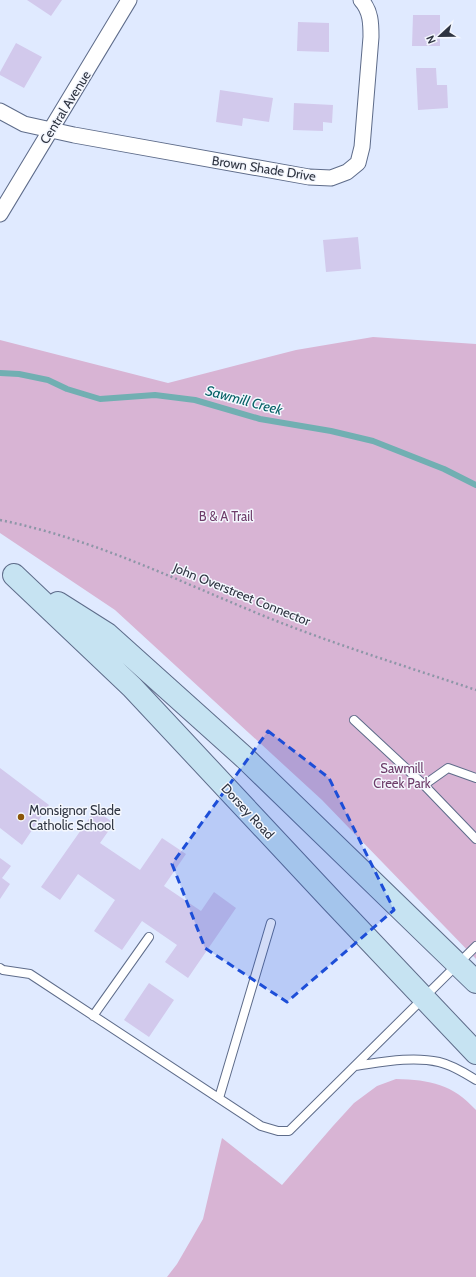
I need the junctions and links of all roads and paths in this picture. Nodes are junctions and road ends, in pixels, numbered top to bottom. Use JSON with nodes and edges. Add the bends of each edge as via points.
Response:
{"nodes":[{"id":1,"x":129,"y":0,"type":"edge"},
{"id":2,"x":361,"y":0,"type":"edge"},
{"id":3,"x":0,"y":111,"type":"edge"},
{"id":4,"x":51,"y":130,"type":"junction"},
{"id":5,"x":0,"y":214,"type":"edge"},
{"id":6,"x":0,"y":520,"type":"edge"},
{"id":7,"x":7,"y":570,"type":"edge"},
{"id":8,"x":476,"y":690,"type":"edge"},
{"id":9,"x":354,"y":720,"type":"dead end"},
{"id":10,"x":476,"y":778,"type":"edge"},
{"id":11,"x":424,"y":785,"type":"junction"},
{"id":12,"x":476,"y":839,"type":"edge"},
{"id":13,"x":271,"y":923,"type":"dead end"},
{"id":14,"x":149,"y":937,"type":"dead end"},
{"id":15,"x":476,"y":946,"type":"edge"},
{"id":16,"x":459,"y":964,"type":"junction"},
{"id":17,"x":0,"y":968,"type":"edge"},
{"id":18,"x":476,"y":982,"type":"edge"},
{"id":19,"x":424,"y":998,"type":"junction"},
{"id":20,"x":94,"y":1016,"type":"junction"},
{"id":21,"x":476,"y":1053,"type":"edge"},
{"id":22,"x":355,"y":1066,"type":"junction"},
{"id":23,"x":476,"y":1080,"type":"edge"},
{"id":24,"x":218,"y":1098,"type":"junction"}],
"edges":[{"from":1,"to":4,"type":"street","name":"Central Avenue"},
{"from":2,"to":4,"type":"street","name":"Brown Shade Drive","via":[[371,20],[363,139],[358,163],[347,172],[331,178],[309,177]]},
{"from":3,"to":4,"type":"street","name":"Brown Shade Drive","via":[[24,124]]},
{"from":4,"to":5,"type":"street","name":"Central Avenue"},
{"from":6,"to":8,"type":"path","name":"John Overstreet Connector","via":[[92,545],[264,616]]},
{"from":7,"to":16,"type":"main road","name":"Dorsey Road","via":[[107,634],[245,758]]},
{"from":7,"to":19,"type":"main road","name":"Dorsey Road","via":[[132,686]]},
{"from":9,"to":11,"type":"lane"},
{"from":10,"to":11,"type":"lane","via":[[448,768]]},
{"from":11,"to":12,"type":"lane"},
{"from":13,"to":24,"type":"lane"},
{"from":14,"to":20,"type":"lane"},
{"from":15,"to":16,"type":"lane"},
{"from":16,"to":18,"type":"main road","name":"Dorsey Road"},
{"from":16,"to":19,"type":"lane"},
{"from":17,"to":20,"type":"lane","via":[[30,974]]},
{"from":19,"to":21,"type":"main road","name":"Dorsey Road"},
{"from":19,"to":22,"type":"lane"},
{"from":20,"to":24,"type":"lane"},
{"from":22,"to":23,"type":"lane","via":[[409,1059],[440,1062]]},
{"from":22,"to":24,"type":"lane","via":[[289,1131],[261,1126]]}]}
